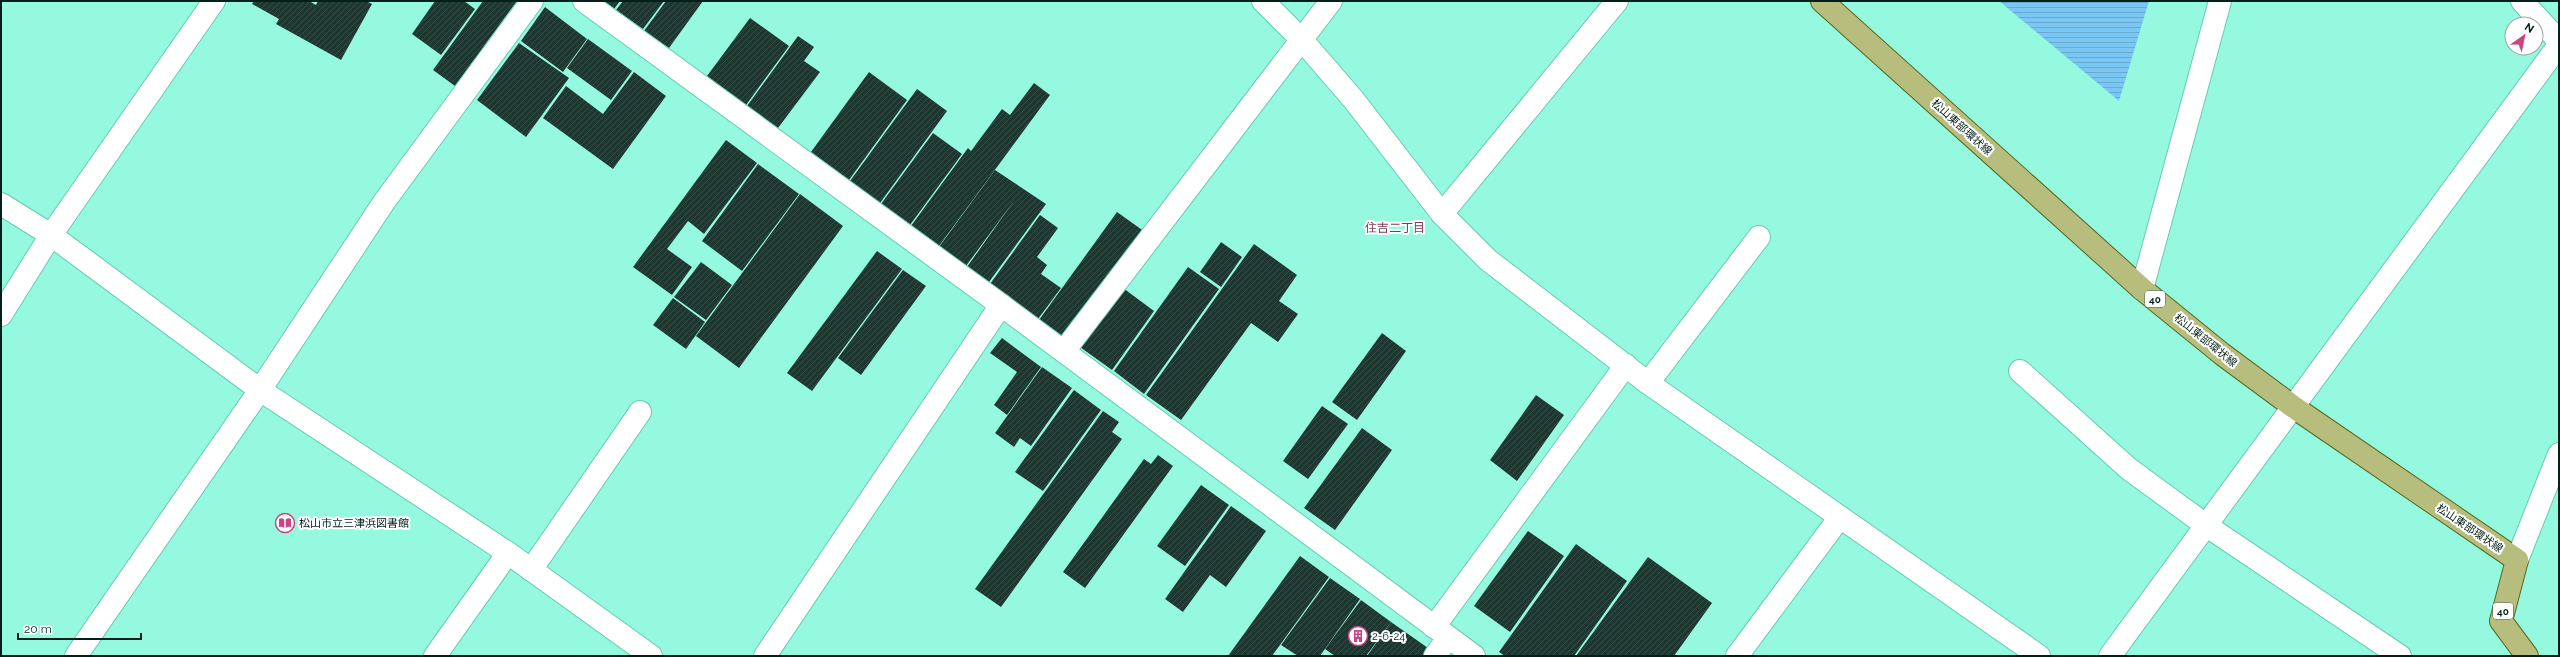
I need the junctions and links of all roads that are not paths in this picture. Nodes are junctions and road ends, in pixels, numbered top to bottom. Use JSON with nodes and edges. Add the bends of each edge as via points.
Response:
{"nodes":[{"id":1,"x":214,"y":1,"type":"edge"},
{"id":2,"x":532,"y":1,"type":"edge"},
{"id":3,"x":584,"y":1,"type":"edge"},
{"id":4,"x":1263,"y":1,"type":"edge"},
{"id":5,"x":1331,"y":1,"type":"edge"},
{"id":6,"x":1617,"y":1,"type":"edge"},
{"id":7,"x":1822,"y":1,"type":"edge"},
{"id":8,"x":2220,"y":1,"type":"edge"},
{"id":9,"x":2522,"y":1,"type":"edge"},
{"id":10,"x":1302,"y":40,"type":"junction"},
{"id":11,"x":2559,"y":41,"type":"edge"},
{"id":12,"x":2559,"y":45,"type":"edge"},
{"id":13,"x":1,"y":204,"type":"edge"},
{"id":14,"x":1442,"y":214,"type":"junction"},
{"id":15,"x":51,"y":235,"type":"junction"},
{"id":16,"x":1759,"y":237,"type":"dead end"},
{"id":17,"x":2142,"y":289,"type":"junction"},
{"id":18,"x":1001,"y":305,"type":"junction"},
{"id":19,"x":1,"y":315,"type":"edge"},
{"id":20,"x":1064,"y":351,"type":"junction"},
{"id":21,"x":1626,"y":365,"type":"junction"},
{"id":22,"x":2020,"y":371,"type":"dead end"},
{"id":23,"x":1648,"y":383,"type":"junction"},
{"id":24,"x":260,"y":390,"type":"junction"},
{"id":25,"x":2294,"y":408,"type":"junction"},
{"id":26,"x":640,"y":412,"type":"dead end"},
{"id":27,"x":2559,"y":454,"type":"edge"},
{"id":28,"x":1840,"y":517,"type":"junction"},
{"id":29,"x":2207,"y":526,"type":"junction"},
{"id":30,"x":508,"y":553,"type":"junction"},
{"id":31,"x":2517,"y":560,"type":"junction"},
{"id":32,"x":530,"y":570,"type":"junction"},
{"id":33,"x":1441,"y":632,"type":"junction"},
{"id":34,"x":76,"y":656,"type":"edge"},
{"id":35,"x":435,"y":656,"type":"edge"},
{"id":36,"x":651,"y":656,"type":"edge"},
{"id":37,"x":765,"y":656,"type":"edge"},
{"id":38,"x":1435,"y":656,"type":"edge"},
{"id":39,"x":1474,"y":656,"type":"edge"},
{"id":40,"x":1737,"y":656,"type":"edge"},
{"id":41,"x":2039,"y":656,"type":"edge"},
{"id":42,"x":2110,"y":656,"type":"edge"},
{"id":43,"x":2400,"y":656,"type":"edge"},
{"id":44,"x":2527,"y":656,"type":"edge"}],
"edges":[{"from":1,"to":15,"type":"street"},
{"from":2,"to":24,"type":"street","via":[[384,202]]},
{"from":3,"to":18,"type":"street"},
{"from":4,"to":10,"type":"street"},
{"from":5,"to":10,"type":"street"},
{"from":6,"to":14,"type":"street"},
{"from":7,"to":17,"type":"main road","name":"松山東部環状線","number":"40"},
{"from":8,"to":17,"type":"street"},
{"from":9,"to":11,"type":"street"},
{"from":10,"to":14,"type":"street","via":[[1353,99]]},
{"from":10,"to":20,"type":"street"},
{"from":12,"to":25,"type":"street"},
{"from":13,"to":15,"type":"street"},
{"from":14,"to":21,"type":"street","via":[[1488,260]]},
{"from":15,"to":19,"type":"street"},
{"from":15,"to":24,"type":"street"},
{"from":16,"to":23,"type":"street"},
{"from":17,"to":25,"type":"main road","name":"松山東部環状線","number":"40"},
{"from":18,"to":20,"type":"street"},
{"from":18,"to":37,"type":"street"},
{"from":20,"to":33,"type":"street"},
{"from":21,"to":23,"type":"street"},
{"from":21,"to":33,"type":"street"},
{"from":22,"to":29,"type":"street","via":[[2129,468]]},
{"from":23,"to":28,"type":"street"},
{"from":24,"to":30,"type":"street"},
{"from":24,"to":34,"type":"street"},
{"from":25,"to":29,"type":"street"},
{"from":25,"to":31,"type":"main road","name":"松山東部環状線","number":"40"},
{"from":26,"to":32,"type":"street"},
{"from":27,"to":31,"type":"street"},
{"from":28,"to":40,"type":"street"},
{"from":28,"to":41,"type":"street"},
{"from":29,"to":42,"type":"street"},
{"from":29,"to":43,"type":"street"},
{"from":30,"to":32,"type":"street"},
{"from":30,"to":35,"type":"street"},
{"from":31,"to":44,"type":"main road","number":"40","via":[[2501,621]]},
{"from":32,"to":36,"type":"street"},
{"from":33,"to":38,"type":"street"},
{"from":33,"to":39,"type":"street"}]}
